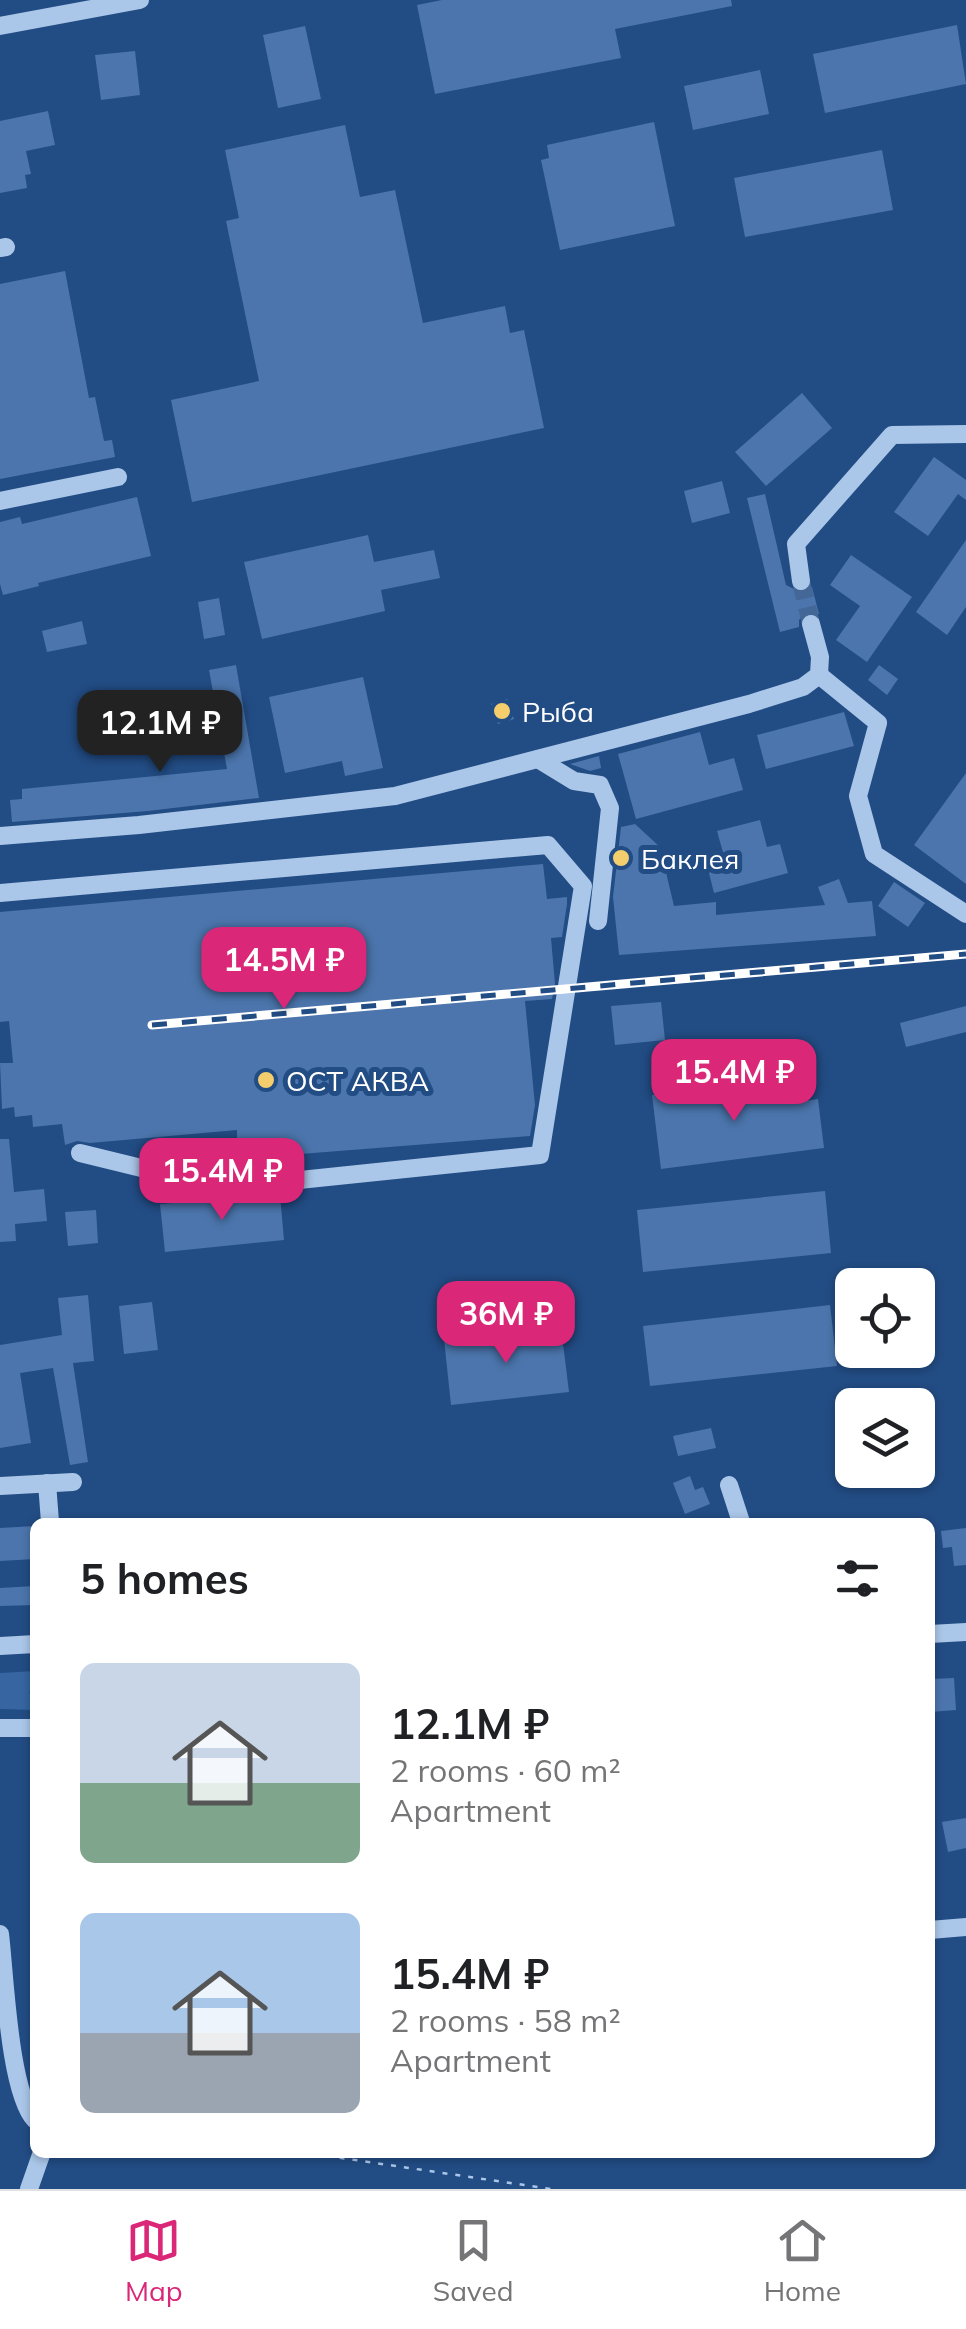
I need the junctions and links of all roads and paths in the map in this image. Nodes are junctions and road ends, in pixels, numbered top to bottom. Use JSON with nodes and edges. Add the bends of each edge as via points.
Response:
{"nodes":[{"id":1,"x":140,"y":0,"type":"edge"},
{"id":2,"x":0,"y":26,"type":"edge"},
{"id":3,"x":966,"y":434,"type":"edge"},
{"id":4,"x":118,"y":477,"type":"dead end"},
{"id":5,"x":0,"y":501,"type":"edge"},
{"id":6,"x":801,"y":580,"type":"tunnel mouth"},
{"id":7,"x":811,"y":624,"type":"tunnel mouth"},
{"id":8,"x":818,"y":675,"type":"junction"},
{"id":9,"x":538,"y":758,"type":"junction"},
{"id":10,"x":0,"y":836,"type":"edge"},
{"id":11,"x":0,"y":892,"type":"edge"},
{"id":12,"x":966,"y":914,"type":"edge"},
{"id":13,"x":598,"y":921,"type":"dead end"},
{"id":14,"x":80,"y":1153,"type":"dead end"},
{"id":15,"x":72,"y":1482,"type":"dead end"},
{"id":16,"x":47,"y":1484,"type":"junction"},
{"id":17,"x":729,"y":1485,"type":"dead end"},
{"id":18,"x":0,"y":1486,"type":"edge"},
{"id":19,"x":50,"y":1518,"type":"edge"},
{"id":20,"x":740,"y":1518,"type":"edge"},
{"id":21,"x":966,"y":1632,"type":"edge"},
{"id":22,"x":935,"y":1634,"type":"edge"},
{"id":23,"x":30,"y":1644,"type":"edge"},
{"id":24,"x":0,"y":1646,"type":"edge"},
{"id":25,"x":0,"y":1728,"type":"edge"},
{"id":26,"x":30,"y":1728,"type":"edge"},
{"id":27,"x":966,"y":1927,"type":"edge"},
{"id":28,"x":935,"y":1930,"type":"edge"},
{"id":29,"x":0,"y":1934,"type":"edge"},
{"id":30,"x":30,"y":2115,"type":"edge"},
{"id":31,"x":40,"y":2158,"type":"edge"},
{"id":32,"x":342,"y":2158,"type":"edge"},
{"id":33,"x":29,"y":2189,"type":"edge"},
{"id":34,"x":551,"y":2189,"type":"edge"}],
"edges":[{"from":1,"to":2,"type":"street"},
{"from":3,"to":6,"type":"street","via":[[892,435],[796,544]]},
{"from":4,"to":5,"type":"street"},
{"from":7,"to":8,"type":"street"},
{"from":8,"to":9,"type":"street","via":[[804,688]]},
{"from":8,"to":12,"type":"street","via":[[878,723],[858,796],[874,854]]},
{"from":9,"to":10,"type":"street","via":[[395,796]]},
{"from":9,"to":13,"type":"street","via":[[574,781],[600,785],[610,808]]},
{"from":11,"to":14,"type":"street","via":[[548,845],[583,886],[540,1155],[223,1188]]},
{"from":15,"to":16,"type":"street"},
{"from":16,"to":18,"type":"street"},
{"from":16,"to":19,"type":"street"},
{"from":17,"to":20,"type":"street"},
{"from":21,"to":22,"type":"street"},
{"from":23,"to":24,"type":"street"},
{"from":25,"to":26,"type":"street"},
{"from":27,"to":28,"type":"street"},
{"from":29,"to":30,"type":"street","via":[[14,2064]]},
{"from":31,"to":33,"type":"street"},
{"from":32,"to":34,"type":"path"}]}
